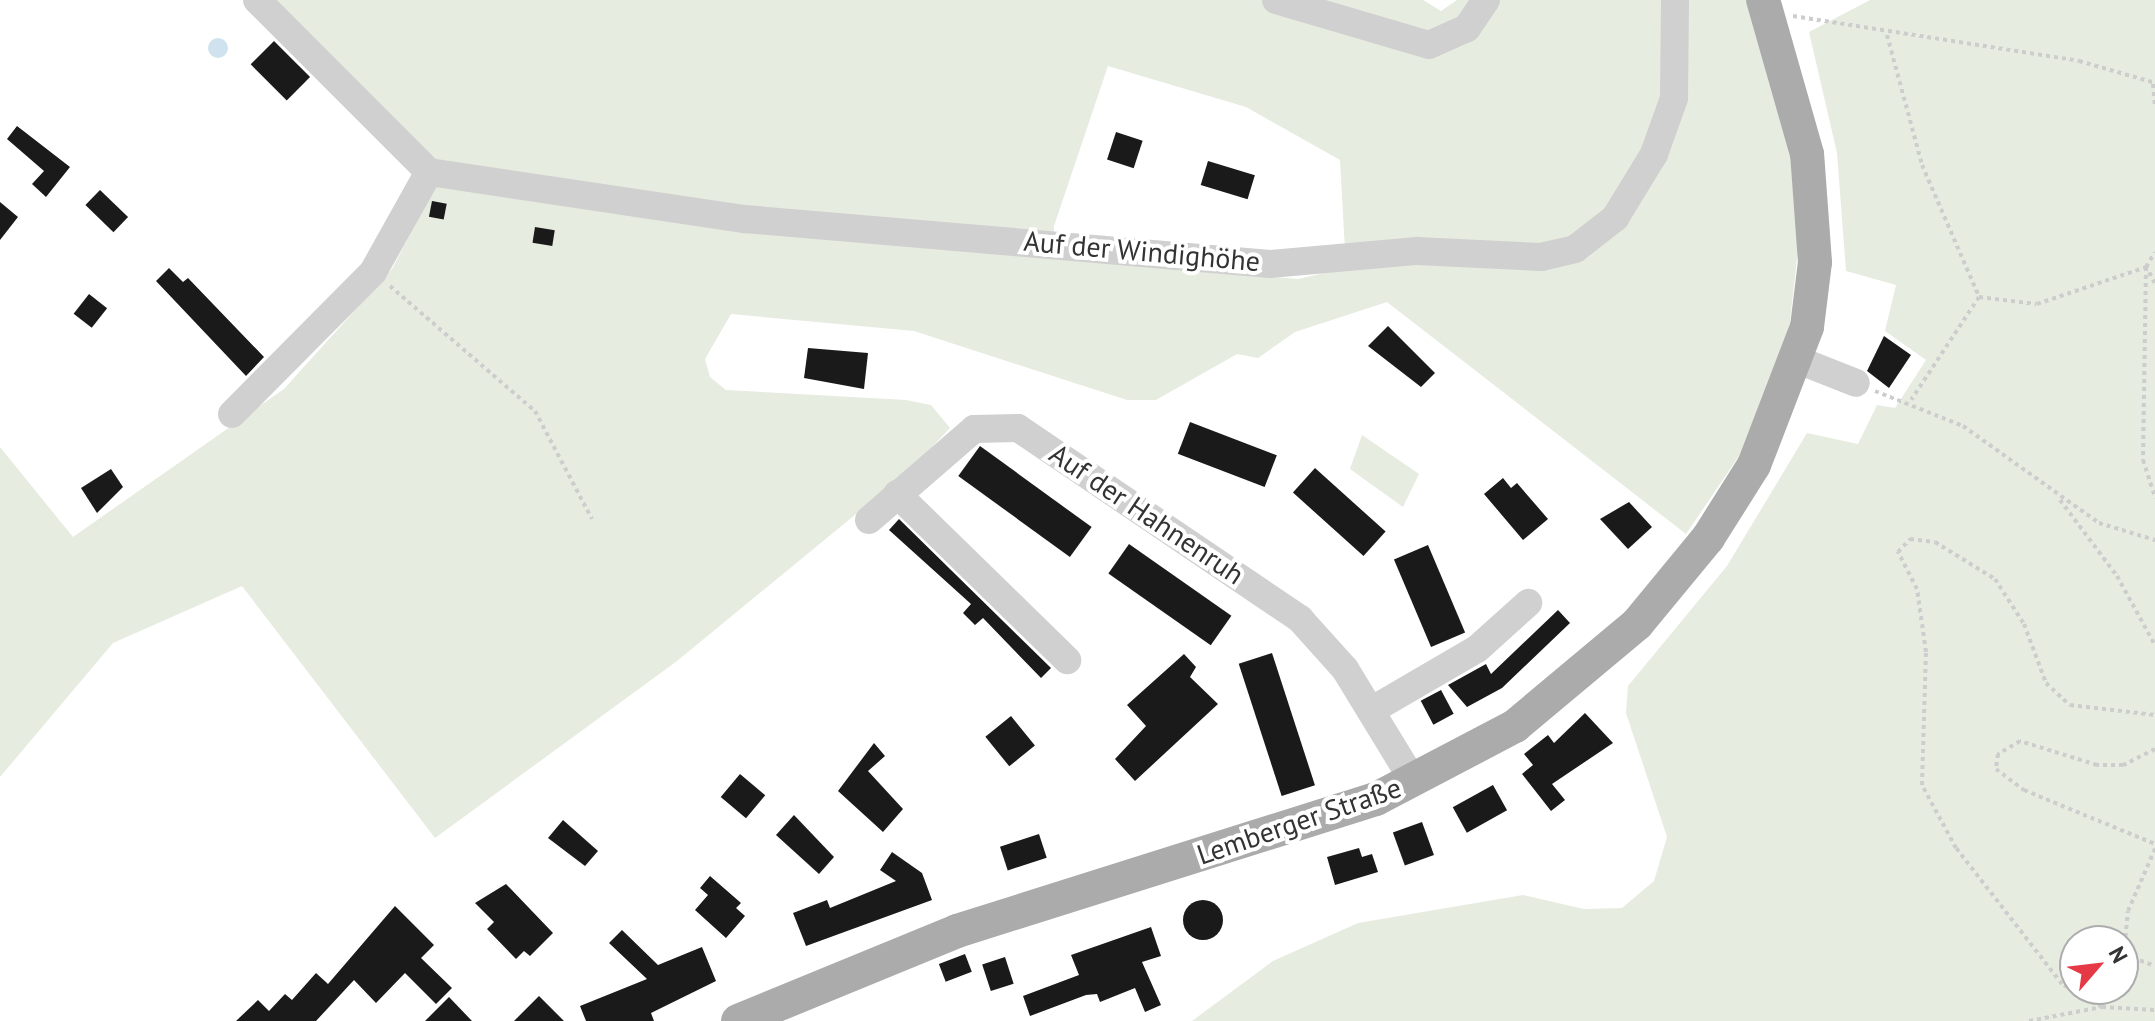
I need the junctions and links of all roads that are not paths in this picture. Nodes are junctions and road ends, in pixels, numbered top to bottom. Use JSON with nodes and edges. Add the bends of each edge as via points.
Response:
{"nodes":[{"id":1,"x":257,"y":0,"type":"edge"},
{"id":2,"x":1276,"y":0,"type":"edge"},
{"id":3,"x":1340,"y":0,"type":"edge"},
{"id":4,"x":1486,"y":0,"type":"edge"},
{"id":5,"x":1675,"y":0,"type":"edge"},
{"id":6,"x":1765,"y":6,"type":"edge"},
{"id":7,"x":1386,"y":33,"type":"junction"},
{"id":8,"x":429,"y":172,"type":"junction"},
{"id":9,"x":1798,"y":360,"type":"junction"},
{"id":10,"x":1856,"y":383,"type":"road end"},
{"id":11,"x":232,"y":414,"type":"dead end"},
{"id":12,"x":897,"y":494,"type":"junction"},
{"id":13,"x":869,"y":520,"type":"dead end"},
{"id":14,"x":1528,"y":603,"type":"dead end"},
{"id":15,"x":1067,"y":660,"type":"dead end"},
{"id":16,"x":1372,"y":710,"type":"junction"},
{"id":17,"x":1414,"y":782,"type":"junction"},
{"id":18,"x":779,"y":1013,"type":"edge"},
{"id":19,"x":738,"y":1021,"type":"edge"}],
"edges":[{"from":1,"to":8,"type":"street"},
{"from":2,"to":7,"type":"street"},
{"from":3,"to":7,"type":"street"},
{"from":4,"to":7,"type":"street","via":[[1467,28],[1446,40],[1429,45]]},
{"from":5,"to":8,"type":"street","name":"Auf der Windighöhe","via":[[1674,98],[1654,154],[1615,218],[1575,249],[1541,257],[1417,251],[1232,264],[642,208]]},
{"from":6,"to":9,"type":"main road","name":"Lemberger Straße","via":[[1801,120],[1811,191],[1815,262]]},
{"from":8,"to":11,"type":"street","via":[[373,272]]},
{"from":9,"to":10,"type":"street"},
{"from":9,"to":17,"type":"main road","name":"Lemberger Straße","via":[[1754,465],[1708,538],[1637,624],[1515,726]]},
{"from":12,"to":13,"type":"street","name":"Auf der Hahnenruh"},
{"from":12,"to":15,"type":"street"},
{"from":12,"to":16,"type":"street","name":"Auf der Hahnenruh","via":[[963,436],[992,423],[1018,428],[1268,595],[1321,640]]},
{"from":14,"to":16,"type":"street","via":[[1477,649]]},
{"from":16,"to":17,"type":"street","name":"Auf der Hahnenruh"},
{"from":17,"to":18,"type":"main road","name":"Lemberger Straße","via":[[1340,814],[957,931]]},
{"from":18,"to":19,"type":"main road","name":"Lemberger Straße"}]}
